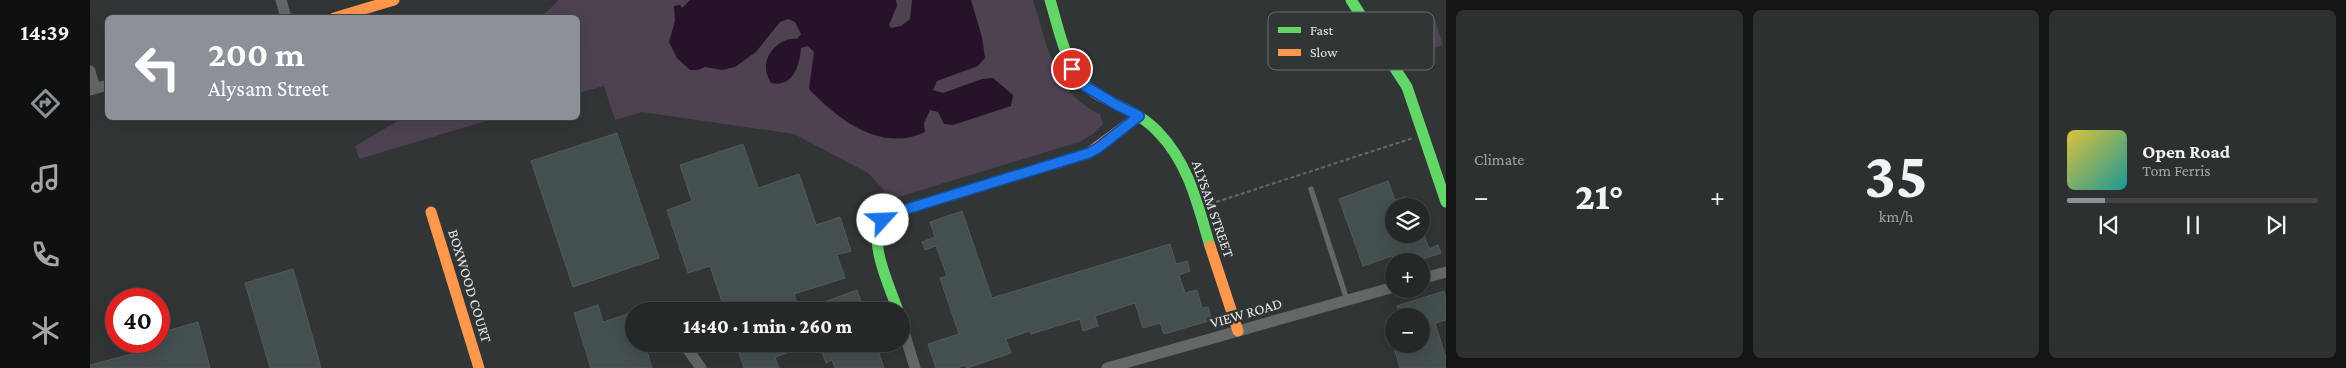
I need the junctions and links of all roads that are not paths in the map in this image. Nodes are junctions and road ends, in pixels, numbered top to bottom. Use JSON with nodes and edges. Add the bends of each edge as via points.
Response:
{"nodes":[{"id":1,"x":281,"y":0,"type":"edge"},
{"id":2,"x":394,"y":0,"type":"edge"},
{"id":3,"x":1050,"y":0,"type":"edge"},
{"id":4,"x":1351,"y":0,"type":"edge"},
{"id":5,"x":1359,"y":12,"type":"edge"},
{"id":6,"x":285,"y":15,"type":"edge"},
{"id":7,"x":344,"y":15,"type":"edge"},
{"id":8,"x":1395,"y":70,"type":"edge"},
{"id":9,"x":90,"y":71,"type":"edge"},
{"id":10,"x":93,"y":89,"type":"edge"},
{"id":11,"x":1139,"y":116,"type":"junction"},
{"id":12,"x":1311,"y":189,"type":"dead end"},
{"id":13,"x":1446,"y":202,"type":"edge"},
{"id":14,"x":431,"y":212,"type":"dead end"},
{"id":15,"x":1446,"y":272,"type":"edge"},
{"id":16,"x":1430,"y":276,"type":"edge"},
{"id":17,"x":1385,"y":289,"type":"edge"},
{"id":18,"x":1347,"y":300,"type":"junction"},
{"id":19,"x":895,"y":302,"type":"edge"},
{"id":20,"x":1238,"y":331,"type":"junction"},
{"id":21,"x":689,"y":352,"type":"edge"},
{"id":22,"x":910,"y":352,"type":"edge"},
{"id":23,"x":479,"y":368,"type":"edge"},
{"id":24,"x":701,"y":368,"type":"edge"},
{"id":25,"x":915,"y":368,"type":"edge"},
{"id":26,"x":1107,"y":368,"type":"edge"}],
"edges":[{"from":1,"to":6,"type":"street"},
{"from":2,"to":7,"type":"street"},
{"from":3,"to":11,"type":"street","name":"ALYSAM STREET","via":[[1072,69],[1085,86]]},
{"from":4,"to":5,"type":"street"},
{"from":8,"to":13,"type":"street","via":[[1406,87]]},
{"from":9,"to":10,"type":"street"},
{"from":11,"to":19,"type":"street","via":[[1089,153],[897,212],[883,220],[877,240]]},
{"from":11,"to":20,"type":"street","name":"ALYSAM STREET","via":[[1167,140],[1187,173]]},
{"from":12,"to":18,"type":"lane"},
{"from":14,"to":23,"type":"street","name":"BOXWOOD COURT"},
{"from":15,"to":16,"type":"street"},
{"from":17,"to":18,"type":"street","name":"VIEW ROAD"},
{"from":18,"to":20,"type":"street","name":"VIEW ROAD"},
{"from":20,"to":26,"type":"street","name":"VIEW ROAD"},
{"from":21,"to":24,"type":"street"},
{"from":22,"to":25,"type":"street"}]}
